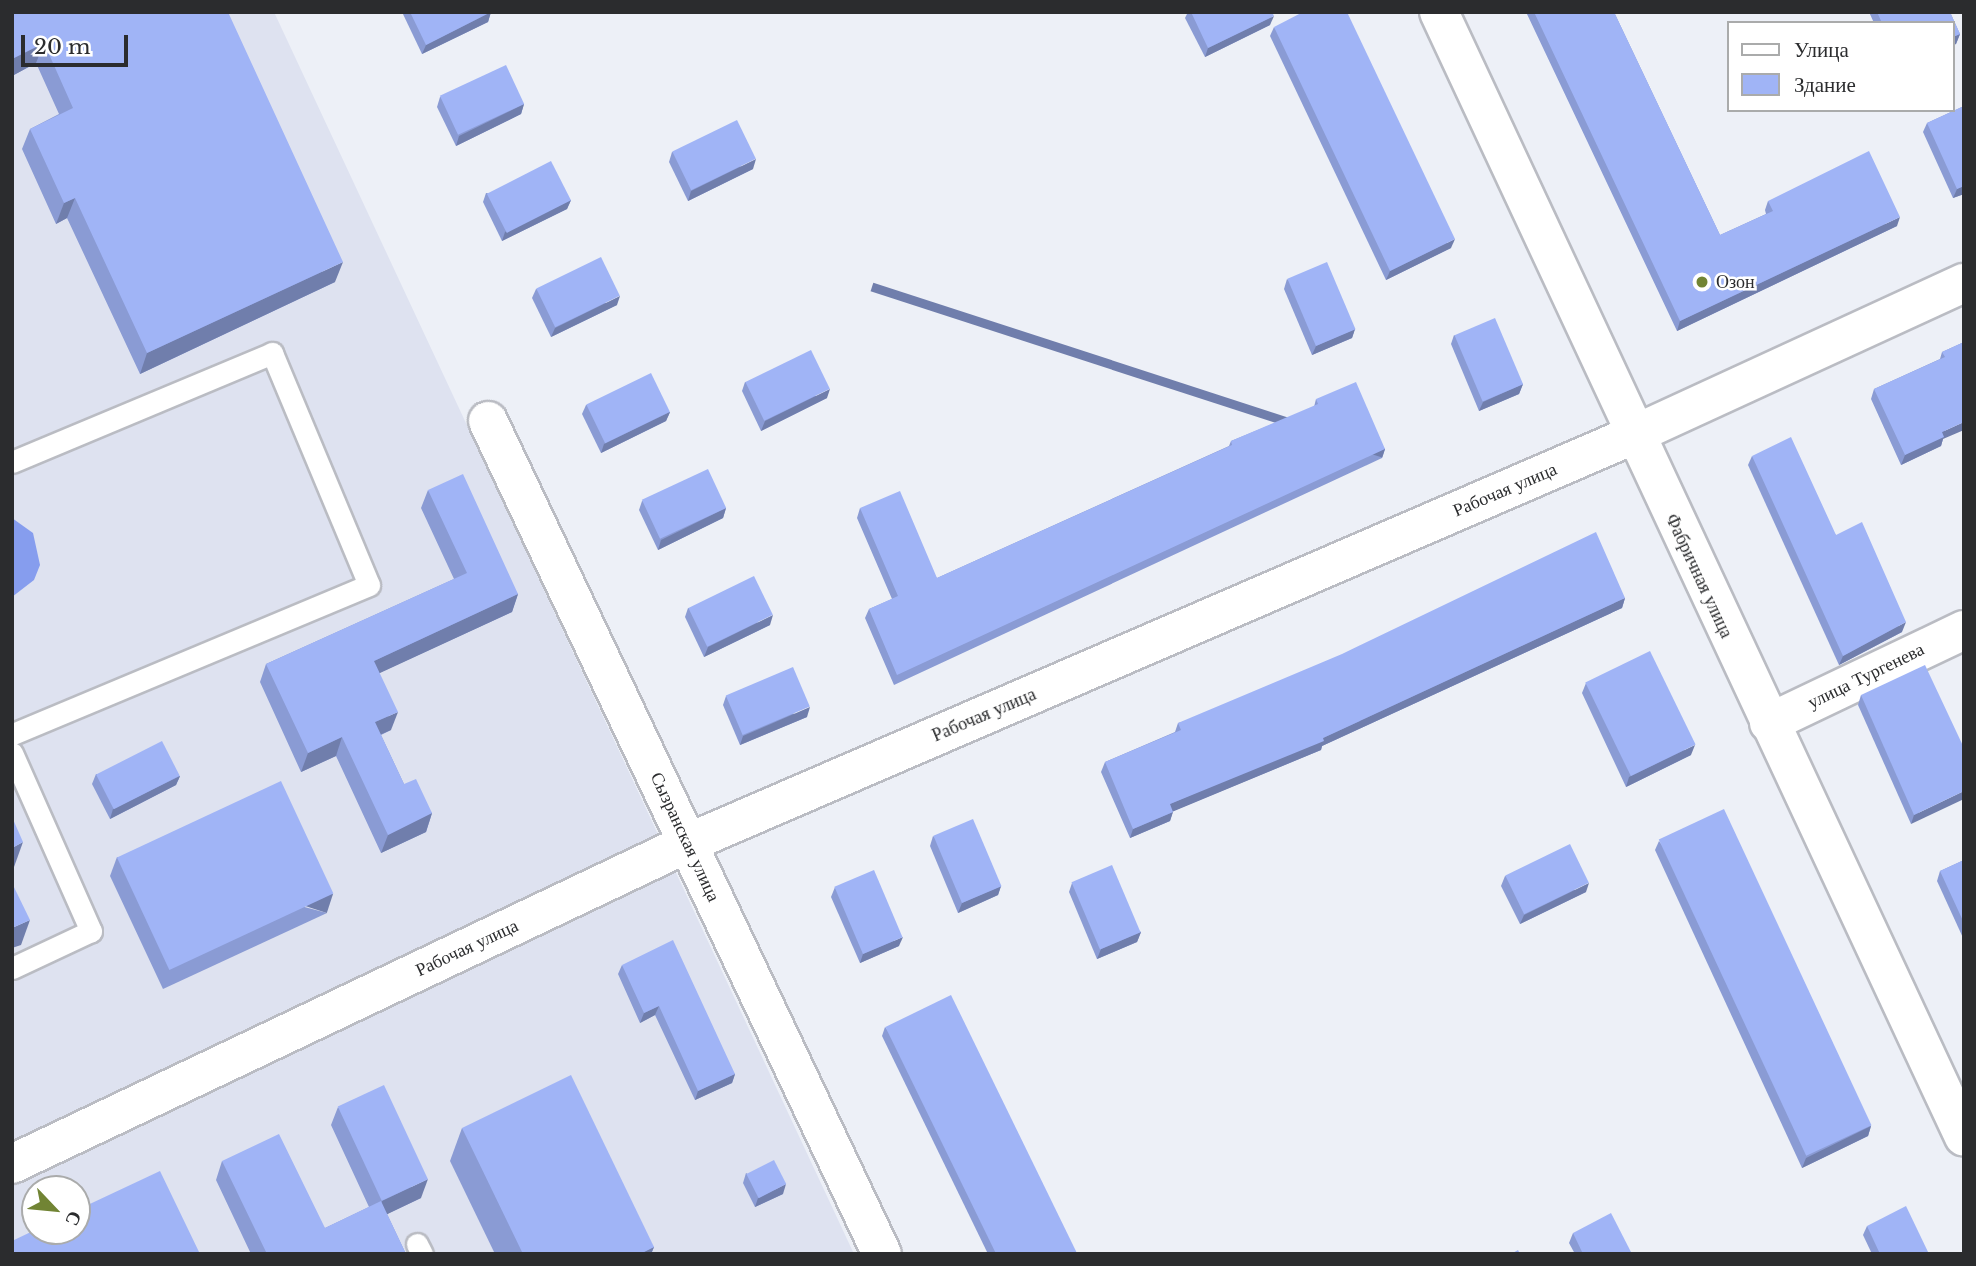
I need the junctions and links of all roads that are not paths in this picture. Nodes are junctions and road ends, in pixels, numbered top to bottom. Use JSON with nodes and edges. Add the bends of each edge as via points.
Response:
{"nodes":[{"id":1,"x":1439,"y":12,"type":"edge"},
{"id":2,"x":1964,"y":283,"type":"edge"},
{"id":3,"x":488,"y":421,"type":"dead end"},
{"id":4,"x":1633,"y":435,"type":"junction"},
{"id":5,"x":12,"y":461,"type":"edge"},
{"id":6,"x":1964,"y":630,"type":"edge"},
{"id":7,"x":1769,"y":723,"type":"junction"},
{"id":8,"x":12,"y":734,"type":"edge"},
{"id":9,"x":12,"y":753,"type":"edge"},
{"id":10,"x":688,"y":843,"type":"junction"},
{"id":11,"x":12,"y":968,"type":"edge"},
{"id":12,"x":1964,"y":1137,"type":"edge"},
{"id":13,"x":12,"y":1164,"type":"edge"},
{"id":14,"x":882,"y":1254,"type":"edge"}],
"edges":[{"from":1,"to":4,"type":"street","name":"Фабричная улица"},
{"from":2,"to":4,"type":"street","name":"Рабочая улица"},
{"from":3,"to":10,"type":"street","name":"Сызранская улица"},
{"from":4,"to":7,"type":"street","name":"Фабричная улица"},
{"from":4,"to":10,"type":"street","name":"Рабочая улица"},
{"from":5,"to":8,"type":"lane","via":[[272,353],[369,585]]},
{"from":6,"to":7,"type":"street","name":"улица Тургенева"},
{"from":7,"to":12,"type":"street","name":"Фабричная улица"},
{"from":9,"to":11,"type":"lane","via":[[91,931]]},
{"from":10,"to":13,"type":"street","name":"Рабочая улица"},
{"from":10,"to":14,"type":"street","name":"Сызранская улица"}]}
